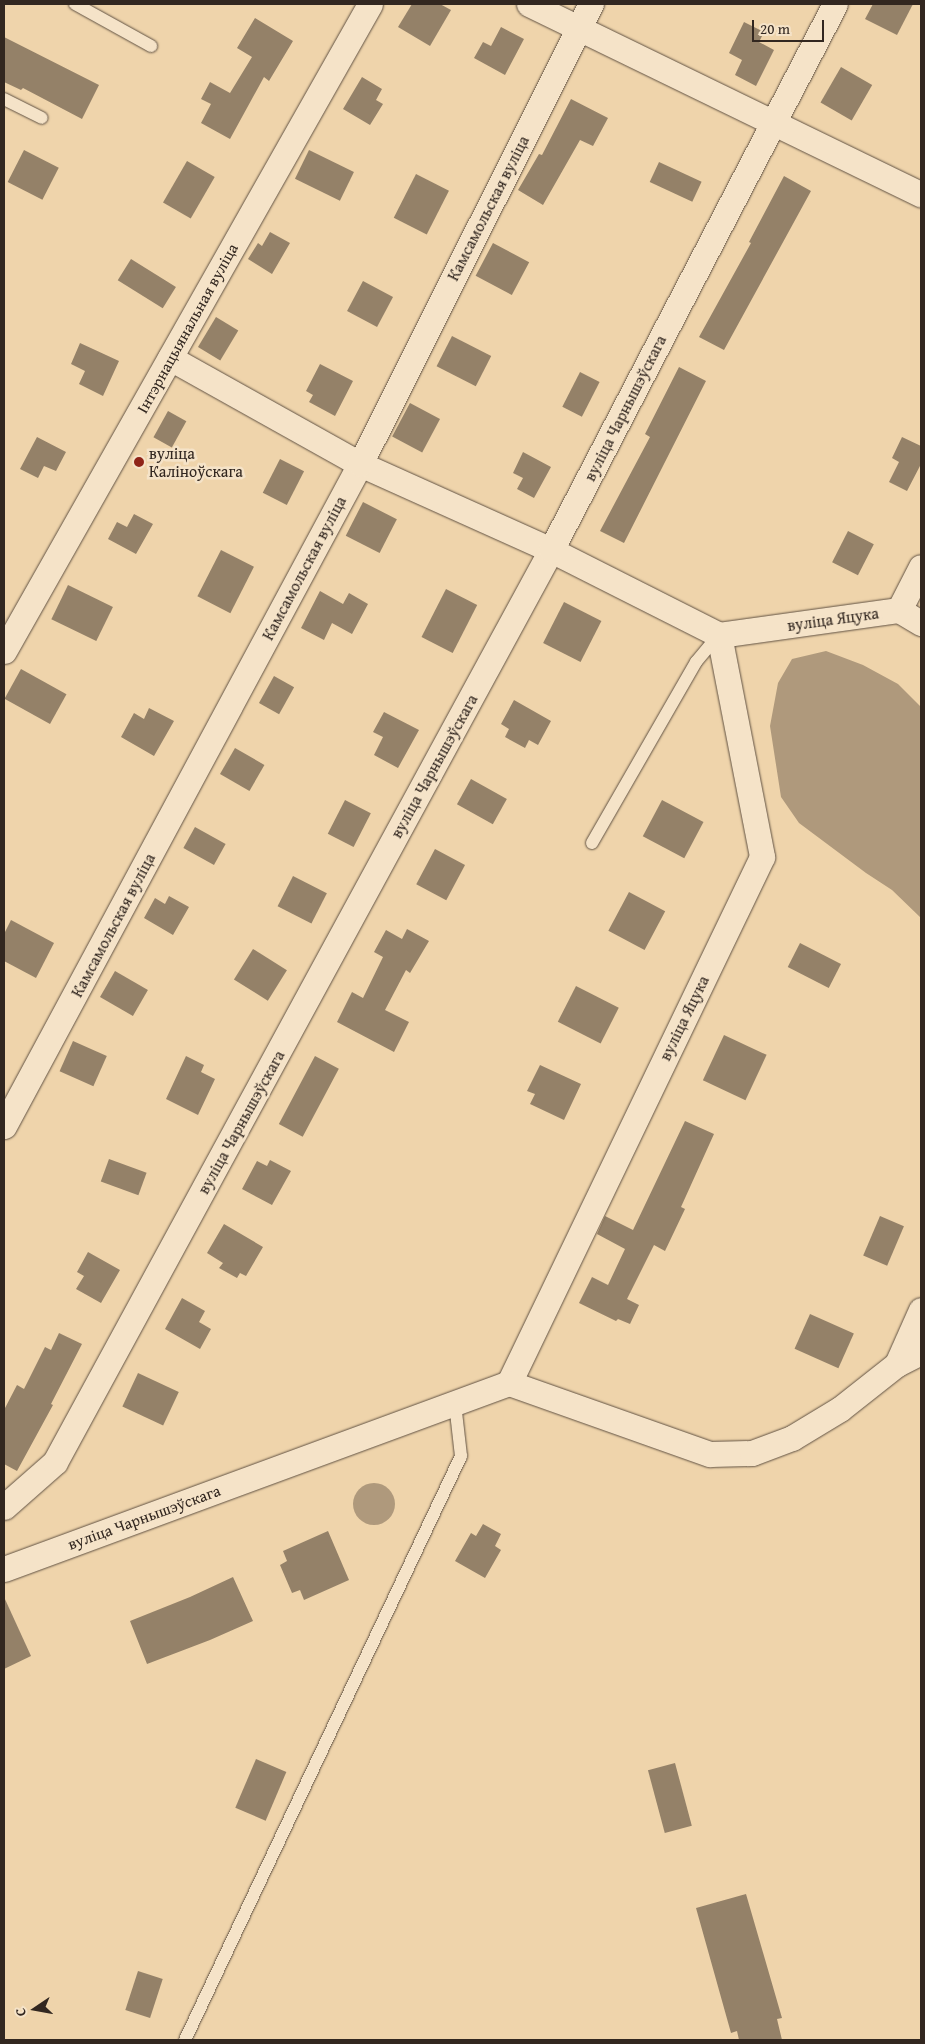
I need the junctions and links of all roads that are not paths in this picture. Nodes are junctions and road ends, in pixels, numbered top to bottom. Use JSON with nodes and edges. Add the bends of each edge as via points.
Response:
{"nodes":[{"id":1,"x":75,"y":4,"type":"edge"},
{"id":2,"x":370,"y":4,"type":"edge"},
{"id":3,"x":529,"y":4,"type":"edge"},
{"id":4,"x":591,"y":4,"type":"edge"},
{"id":5,"x":835,"y":4,"type":"edge"},
{"id":6,"x":579,"y":28,"type":"junction"},
{"id":7,"x":151,"y":46,"type":"dead end"},
{"id":8,"x":4,"y":99,"type":"edge"},
{"id":9,"x":42,"y":118,"type":"dead end"},
{"id":10,"x":773,"y":122,"type":"junction"},
{"id":11,"x":921,"y":194,"type":"edge"},
{"id":12,"x":170,"y":358,"type":"junction"},
{"id":13,"x":360,"y":464,"type":"junction"},
{"id":14,"x":551,"y":550,"type":"junction"},
{"id":15,"x":921,"y":567,"type":"edge"},
{"id":16,"x":898,"y":610,"type":"junction"},
{"id":17,"x":921,"y":623,"type":"edge"},
{"id":18,"x":719,"y":635,"type":"junction"},
{"id":19,"x":4,"y":652,"type":"edge"},
{"id":20,"x":592,"y":844,"type":"dead end"},
{"id":21,"x":4,"y":1126,"type":"edge"},
{"id":22,"x":921,"y":1310,"type":"edge"},
{"id":23,"x":921,"y":1352,"type":"edge"},
{"id":24,"x":897,"y":1364,"type":"junction"},
{"id":25,"x":509,"y":1383,"type":"junction"},
{"id":26,"x":456,"y":1403,"type":"junction"},
{"id":27,"x":4,"y":1507,"type":"edge"},
{"id":28,"x":4,"y":1569,"type":"edge"},
{"id":29,"x":185,"y":2040,"type":"edge"}],
"edges":[{"from":1,"to":7,"type":"lane"},
{"from":2,"to":12,"type":"street","name":"Інтэрнацыянальная вуліца"},
{"from":3,"to":6,"type":"street"},
{"from":4,"to":6,"type":"street","name":"Камсамольская вуліца"},
{"from":5,"to":10,"type":"street","name":"вуліца Чарнышэўскага"},
{"from":6,"to":10,"type":"street"},
{"from":6,"to":13,"type":"street","name":"Камсамольская вуліца"},
{"from":8,"to":9,"type":"lane"},
{"from":10,"to":11,"type":"street"},
{"from":10,"to":14,"type":"street","name":"вуліца Чарнышэўскага"},
{"from":12,"to":13,"type":"street"},
{"from":12,"to":19,"type":"street","name":"Інтэрнацыянальная вуліца"},
{"from":13,"to":14,"type":"street"},
{"from":13,"to":21,"type":"street","name":"Камсамольская вуліца"},
{"from":14,"to":18,"type":"street"},
{"from":14,"to":27,"type":"street","name":"вуліца Чарнышэўскага","via":[[55,1462]]},
{"from":15,"to":16,"type":"street","name":"вуліца Яцука"},
{"from":16,"to":17,"type":"street"},
{"from":16,"to":18,"type":"street","name":"вуліца Яцука"},
{"from":18,"to":20,"type":"lane","via":[[696,662]]},
{"from":18,"to":25,"type":"street","name":"вуліца Яцука","via":[[762,857]]},
{"from":22,"to":24,"type":"street"},
{"from":23,"to":24,"type":"street"},
{"from":24,"to":25,"type":"street","via":[[840,1410],[792,1438],[752,1453],[710,1454]]},
{"from":25,"to":26,"type":"street","name":"вуліца Чарнышэўскага"},
{"from":26,"to":28,"type":"street","name":"вуліца Чарнышэўскага"},
{"from":26,"to":29,"type":"lane","via":[[461,1456]]}]}
